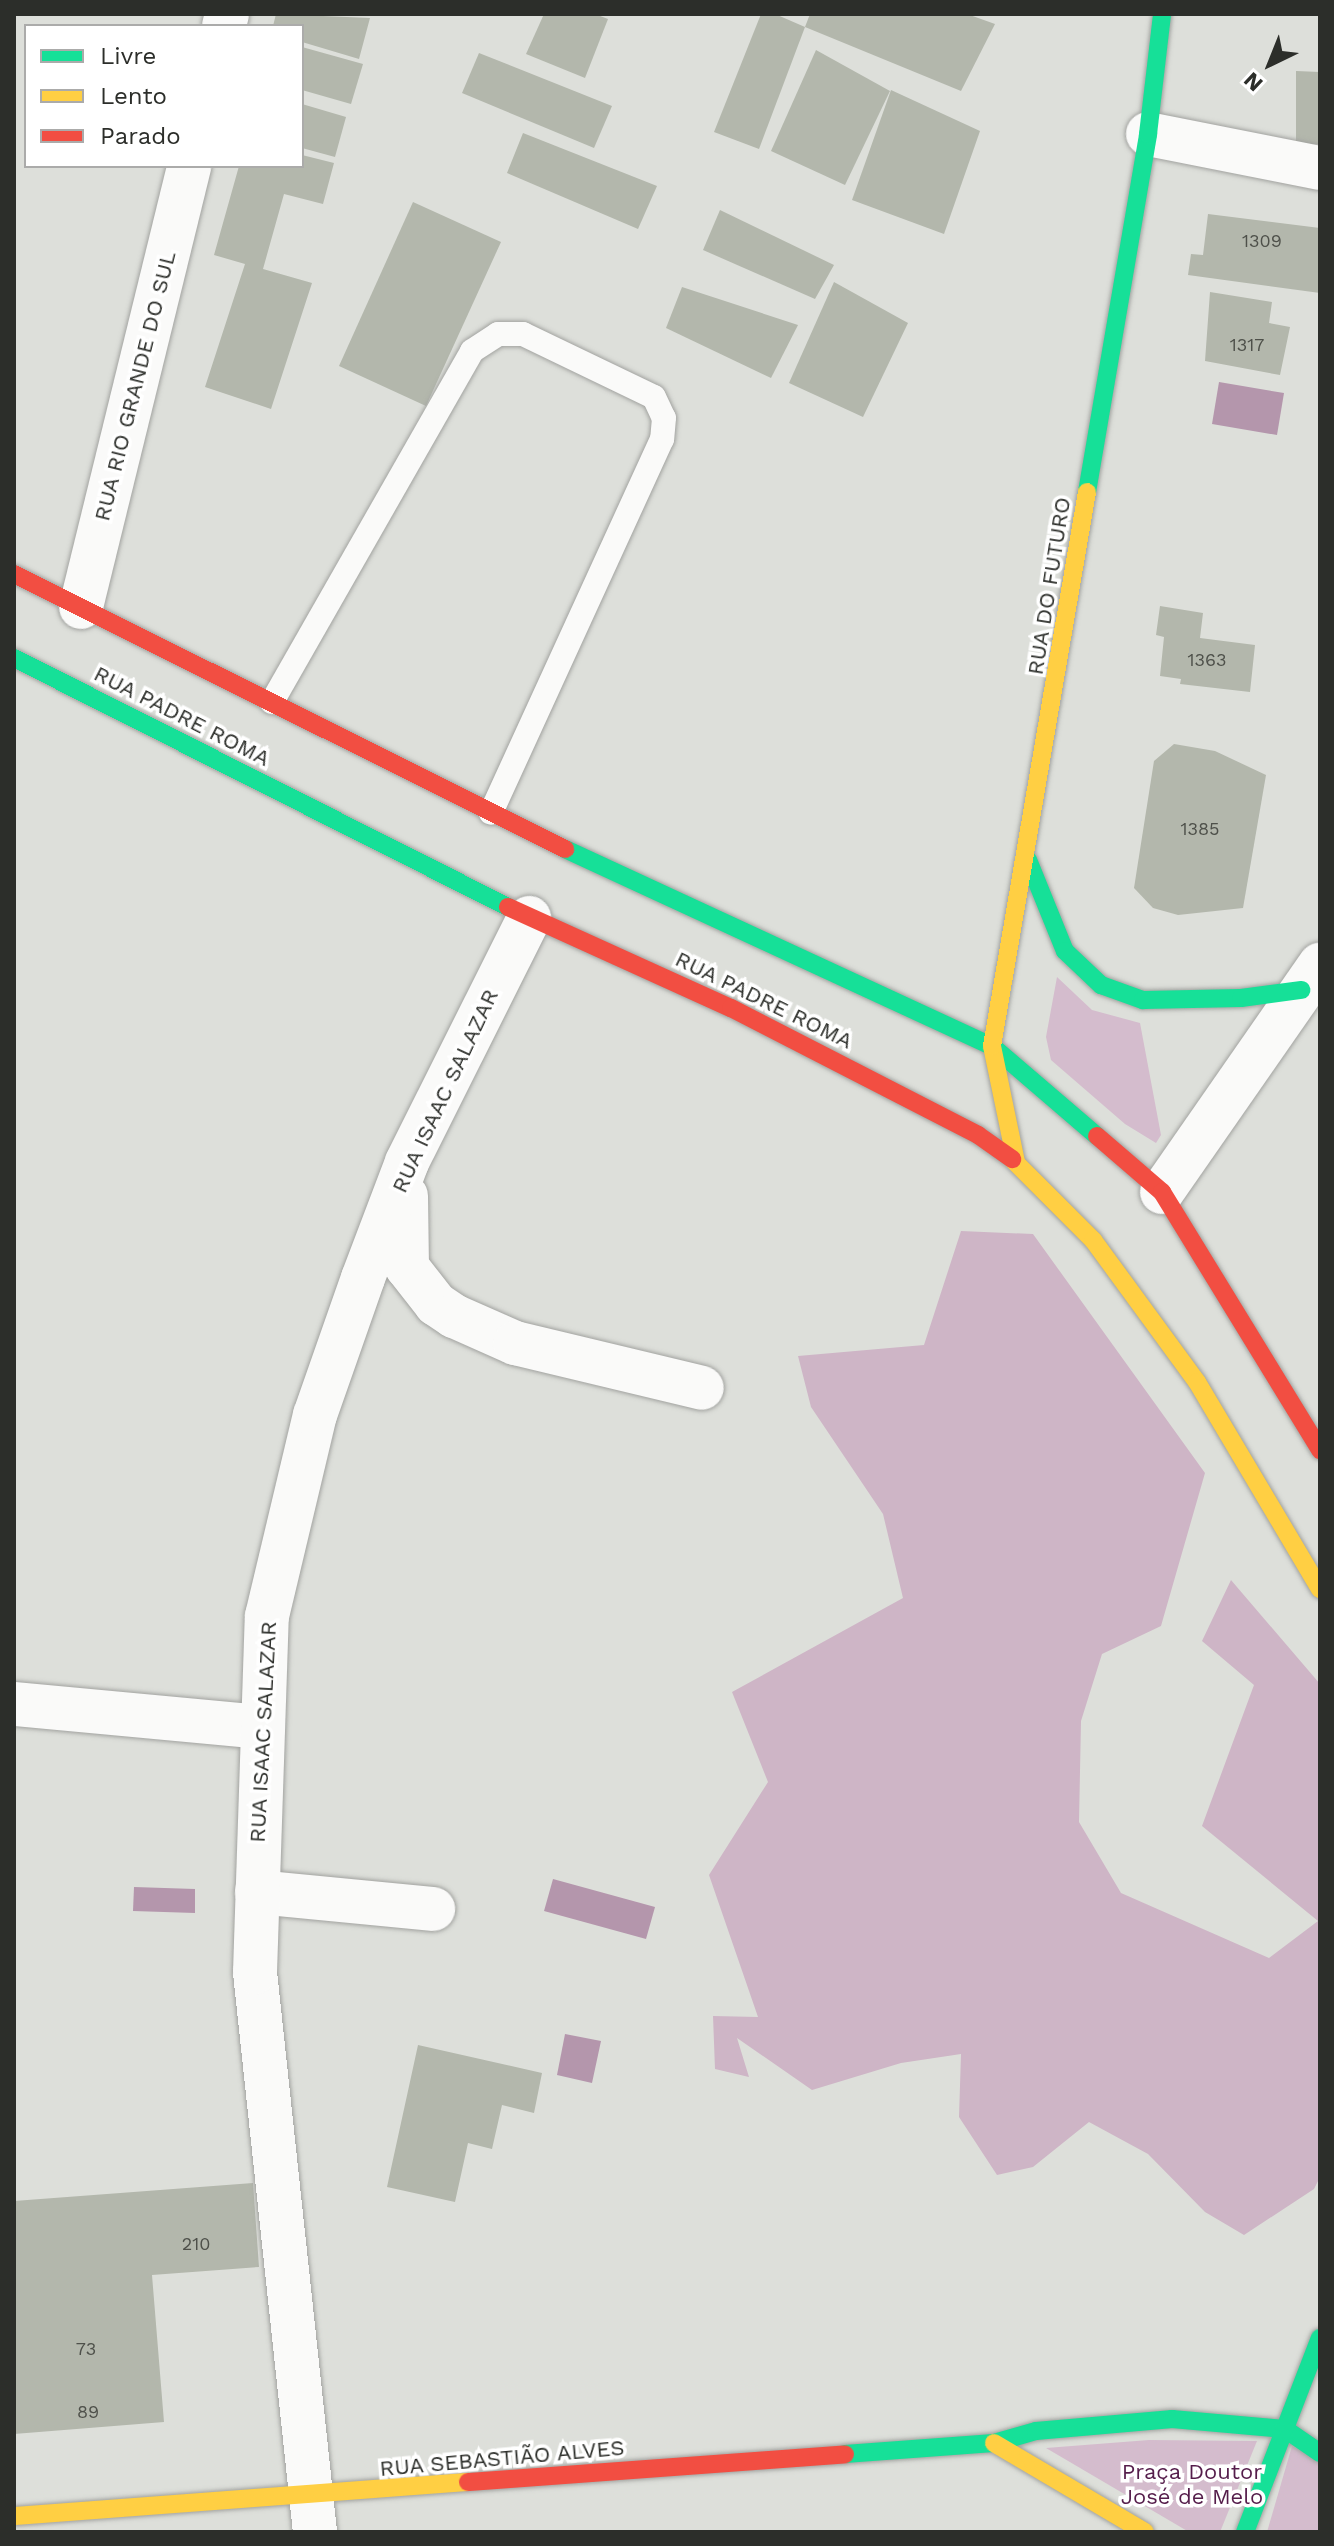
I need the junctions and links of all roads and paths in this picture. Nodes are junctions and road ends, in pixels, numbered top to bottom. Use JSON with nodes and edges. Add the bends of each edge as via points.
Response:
{"nodes":[{"id":1,"x":1162,"y":14,"type":"edge"},
{"id":2,"x":1148,"y":134,"type":"junction"},
{"id":3,"x":189,"y":168,"type":"edge"},
{"id":4,"x":1320,"y":168,"type":"edge"},
{"id":5,"x":14,"y":574,"type":"edge"},
{"id":6,"x":81,"y":607,"type":"junction"},
{"id":7,"x":14,"y":658,"type":"edge"},
{"id":8,"x":272,"y":702,"type":"junction"},
{"id":9,"x":491,"y":813,"type":"junction"},
{"id":10,"x":1028,"y":860,"type":"junction"},
{"id":11,"x":529,"y":918,"type":"junction"},
{"id":12,"x":1310,"y":977,"type":"edge"},
{"id":13,"x":992,"y":1046,"type":"junction"},
{"id":14,"x":407,"y":1162,"type":"junction"},
{"id":15,"x":1016,"y":1162,"type":"junction"},
{"id":16,"x":1162,"y":1192,"type":"junction"},
{"id":17,"x":702,"y":1388,"type":"dead end"},
{"id":18,"x":1320,"y":1450,"type":"edge"},
{"id":19,"x":1320,"y":1589,"type":"edge"},
{"id":20,"x":14,"y":1704,"type":"edge"},
{"id":21,"x":260,"y":1727,"type":"junction"},
{"id":22,"x":257,"y":1892,"type":"junction"},
{"id":23,"x":433,"y":1909,"type":"dead end"},
{"id":24,"x":1320,"y":2338,"type":"edge"},
{"id":25,"x":1285,"y":2429,"type":"junction"},
{"id":26,"x":994,"y":2443,"type":"junction"},
{"id":27,"x":1320,"y":2453,"type":"edge"},
{"id":28,"x":314,"y":2515,"type":"edge"},
{"id":29,"x":14,"y":2516,"type":"edge"},
{"id":30,"x":1145,"y":2532,"type":"edge"},
{"id":31,"x":1245,"y":2532,"type":"edge"}],
"edges":[{"from":1,"to":2,"type":"main road","name":"RUA DO FUTURO"},
{"from":2,"to":4,"type":"street"},
{"from":2,"to":10,"type":"main road","name":"RUA DO FUTURO"},
{"from":3,"to":6,"type":"street","name":"RUA RIO GRANDE DO SUL"},
{"from":5,"to":6,"type":"main road"},
{"from":6,"to":8,"type":"main road"},
{"from":7,"to":11,"type":"main road","name":"RUA PADRE ROMA"},
{"from":8,"to":9,"type":"main road"},
{"from":8,"to":9,"type":"lane","via":[[472,351],[498,334],[523,334],[654,397],[664,418],[662,439]]},
{"from":9,"to":13,"type":"main road"},
{"from":10,"to":12,"type":"main road","via":[[1065,951],[1101,985],[1143,1000],[1241,998]]},
{"from":10,"to":13,"type":"main road","name":"RUA DO FUTURO"},
{"from":11,"to":14,"type":"street","name":"RUA ISAAC SALAZAR"},
{"from":11,"to":15,"type":"main road","name":"RUA PADRE ROMA","via":[[731,1008],[965,1127]]},
{"from":12,"to":16,"type":"street"},
{"from":13,"to":15,"type":"main road","name":"RUA DO FUTURO"},
{"from":13,"to":16,"type":"main road"},
{"from":14,"to":17,"type":"street","via":[[407,1267],[436,1304],[515,1343]]},
{"from":14,"to":21,"type":"street","name":"RUA ISAAC SALAZAR","via":[[315,1415],[267,1616]]},
{"from":15,"to":19,"type":"main road","name":"RUA PADRE ROMA","via":[[1093,1240],[1197,1382]]},
{"from":16,"to":18,"type":"main road"},
{"from":20,"to":21,"type":"street"},
{"from":21,"to":22,"type":"street","name":"RUA ISAAC SALAZAR"},
{"from":22,"to":23,"type":"street"},
{"from":22,"to":28,"type":"street","name":"RUA ISAAC SALAZAR","via":[[255,1972]]},
{"from":24,"to":25,"type":"main road"},
{"from":25,"to":26,"type":"main road","name":"RUA SEBASTIÃO ALVES","via":[[1172,2419],[1036,2431]]},
{"from":25,"to":27,"type":"main road","name":"RUA SEBASTIÃO ALVES"},
{"from":25,"to":31,"type":"main road"},
{"from":26,"to":28,"type":"main road","name":"RUA SEBASTIÃO ALVES"},
{"from":26,"to":30,"type":"main road"},
{"from":28,"to":29,"type":"main road","name":"RUA SEBASTIÃO ALVES"}]}
